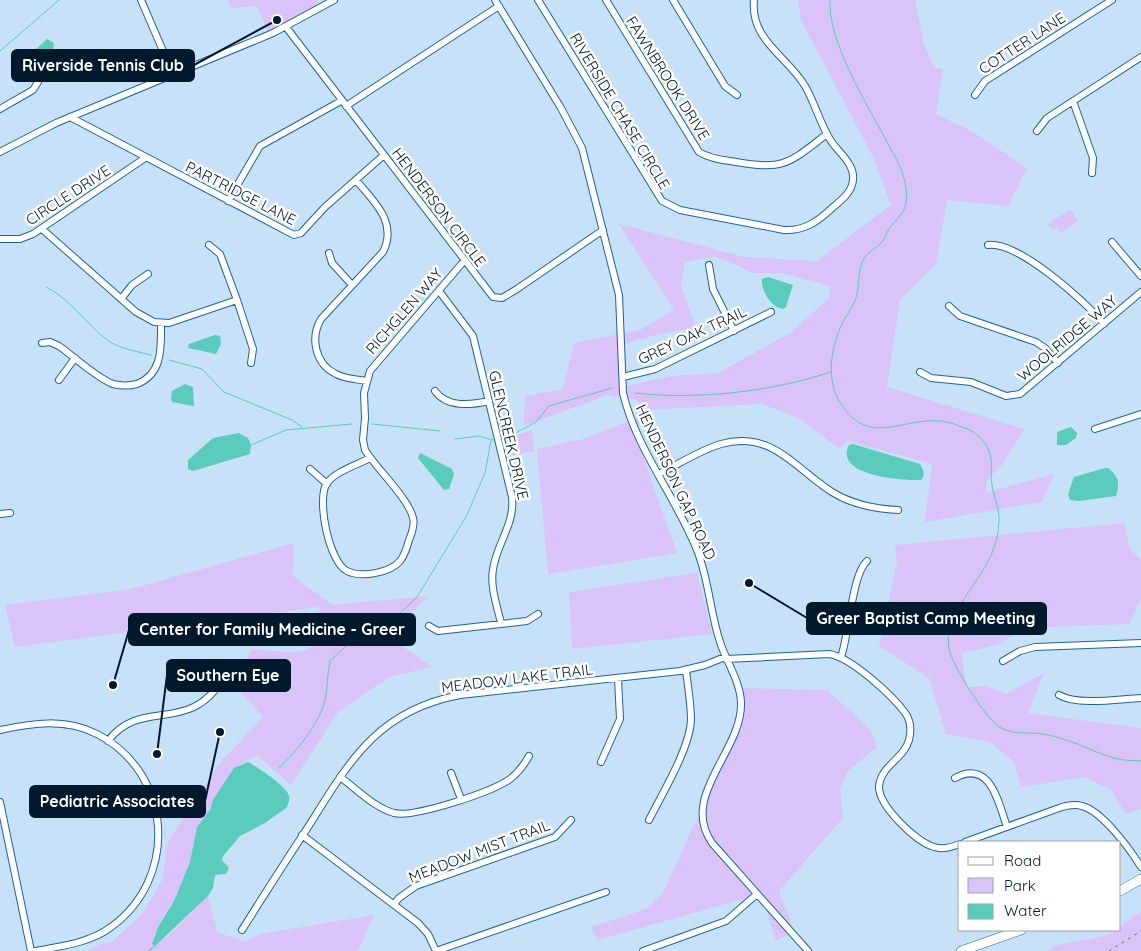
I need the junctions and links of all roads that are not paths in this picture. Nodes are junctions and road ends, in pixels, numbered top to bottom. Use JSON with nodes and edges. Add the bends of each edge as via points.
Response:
{"nodes":[{"id":1,"x":140,"y":0,"type":"edge"},
{"id":2,"x":334,"y":0,"type":"edge"},
{"id":3,"x":538,"y":0,"type":"edge"},
{"id":4,"x":606,"y":0,"type":"edge"},
{"id":5,"x":673,"y":0,"type":"edge"},
{"id":6,"x":754,"y":0,"type":"edge"},
{"id":7,"x":1112,"y":0,"type":"edge"},
{"id":8,"x":497,"y":3,"type":"edge"},
{"id":9,"x":286,"y":27,"type":"junction"},
{"id":10,"x":1141,"y":57,"type":"edge"},
{"id":11,"x":173,"y":74,"type":"junction"},
{"id":12,"x":38,"y":82,"type":"dead end"},
{"id":13,"x":737,"y":95,"type":"dead end"},
{"id":14,"x":975,"y":95,"type":"dead end"},
{"id":15,"x":1073,"y":101,"type":"junction"},
{"id":16,"x":344,"y":103,"type":"junction"},
{"id":17,"x":0,"y":109,"type":"edge"},
{"id":18,"x":70,"y":117,"type":"junction"},
{"id":19,"x":1037,"y":131,"type":"dead end"},
{"id":20,"x":827,"y":134,"type":"junction"},
{"id":21,"x":0,"y":152,"type":"edge"},
{"id":22,"x":384,"y":155,"type":"junction"},
{"id":23,"x":145,"y":158,"type":"junction"},
{"id":24,"x":1092,"y":173,"type":"dead end"},
{"id":25,"x":356,"y":180,"type":"junction"},
{"id":26,"x":228,"y":201,"type":"junction"},
{"id":27,"x":42,"y":229,"type":"junction"},
{"id":28,"x":603,"y":230,"type":"junction"},
{"id":29,"x":0,"y":239,"type":"edge"},
{"id":30,"x":1112,"y":242,"type":"dead end"},
{"id":31,"x":209,"y":245,"type":"dead end"},
{"id":32,"x":988,"y":245,"type":"dead end"},
{"id":33,"x":330,"y":253,"type":"dead end"},
{"id":34,"x":464,"y":261,"type":"junction"},
{"id":35,"x":709,"y":265,"type":"dead end"},
{"id":36,"x":148,"y":274,"type":"dead end"},
{"id":37,"x":1141,"y":276,"type":"edge"},
{"id":38,"x":352,"y":286,"type":"junction"},
{"id":39,"x":439,"y":291,"type":"junction"},
{"id":40,"x":1141,"y":292,"type":"edge"},
{"id":41,"x":121,"y":299,"type":"junction"},
{"id":42,"x":237,"y":300,"type":"junction"},
{"id":43,"x":948,"y":306,"type":"dead end"},
{"id":44,"x":771,"y":312,"type":"dead end"},
{"id":45,"x":161,"y":324,"type":"junction"},
{"id":46,"x":1104,"y":324,"type":"junction"},
{"id":47,"x":734,"y":330,"type":"junction"},
{"id":48,"x":42,"y":343,"type":"dead end"},
{"id":49,"x":75,"y":358,"type":"junction"},
{"id":50,"x":1058,"y":363,"type":"junction"},
{"id":51,"x":251,"y":364,"type":"dead end"},
{"id":52,"x":920,"y":372,"type":"dead end"},
{"id":53,"x":623,"y":377,"type":"junction"},
{"id":54,"x":59,"y":380,"type":"dead end"},
{"id":55,"x":367,"y":381,"type":"junction"},
{"id":56,"x":435,"y":391,"type":"dead end"},
{"id":57,"x":488,"y":401,"type":"junction"},
{"id":58,"x":1141,"y":414,"type":"edge"},
{"id":59,"x":1095,"y":429,"type":"dead end"},
{"id":60,"x":370,"y":458,"type":"junction"},
{"id":61,"x":310,"y":469,"type":"dead end"},
{"id":62,"x":659,"y":474,"type":"junction"},
{"id":63,"x":327,"y":484,"type":"junction"},
{"id":64,"x":898,"y":510,"type":"dead end"},
{"id":65,"x":10,"y":513,"type":"dead end"},
{"id":66,"x":0,"y":514,"type":"edge"},
{"id":67,"x":867,"y":561,"type":"dead end"},
{"id":68,"x":538,"y":614,"type":"dead end"},
{"id":69,"x":501,"y":624,"type":"junction"},
{"id":70,"x":429,"y":626,"type":"dead end"},
{"id":71,"x":1141,"y":643,"type":"edge"},
{"id":72,"x":841,"y":657,"type":"junction"},
{"id":73,"x":726,"y":658,"type":"junction"},
{"id":74,"x":1003,"y":662,"type":"dead end"},
{"id":75,"x":686,"y":670,"type":"junction"},
{"id":76,"x":224,"y":677,"type":"dead end"},
{"id":77,"x":618,"y":678,"type":"junction"},
{"id":78,"x":1059,"y":695,"type":"dead end"},
{"id":79,"x":1141,"y":698,"type":"edge"},
{"id":80,"x":0,"y":730,"type":"edge"},
{"id":81,"x":108,"y":741,"type":"junction"},
{"id":82,"x":529,"y":756,"type":"dead end"},
{"id":83,"x":601,"y":762,"type":"dead end"},
{"id":84,"x":451,"y":772,"type":"dead end"},
{"id":85,"x":340,"y":777,"type":"junction"},
{"id":86,"x":955,"y":778,"type":"dead end"},
{"id":87,"x":461,"y":799,"type":"junction"},
{"id":88,"x":0,"y":802,"type":"edge"},
{"id":89,"x":571,"y":820,"type":"dead end"},
{"id":90,"x":649,"y":820,"type":"dead end"},
{"id":91,"x":1007,"y":827,"type":"junction"},
{"id":92,"x":302,"y":835,"type":"junction"},
{"id":93,"x":968,"y":841,"type":"edge"},
{"id":94,"x":958,"y":845,"type":"edge"},
{"id":95,"x":1141,"y":867,"type":"edge"},
{"id":96,"x":1141,"y":880,"type":"edge"},
{"id":97,"x":1121,"y":890,"type":"edge"},
{"id":98,"x":606,"y":892,"type":"dead end"},
{"id":99,"x":757,"y":894,"type":"junction"},
{"id":100,"x":394,"y":904,"type":"junction"},
{"id":101,"x":242,"y":930,"type":"dead end"},
{"id":102,"x":1018,"y":931,"type":"edge"},
{"id":103,"x":33,"y":951,"type":"edge"},
{"id":104,"x":436,"y":951,"type":"edge"},
{"id":105,"x":643,"y":951,"type":"edge"},
{"id":106,"x":808,"y":951,"type":"edge"},
{"id":107,"x":961,"y":951,"type":"edge"}],
"edges":[{"from":1,"to":11,"type":"street"},
{"from":2,"to":9,"type":"street"},
{"from":3,"to":20,"type":"street","name":"RIVERSIDE CHASE CIRCLE","via":[[657,196],[673,209],[784,230],[812,224],[846,196],[853,181],[850,165]]},
{"from":4,"to":20,"type":"street","name":"FAWNBROOK DRIVE","via":[[699,152],[754,166],[776,166],[796,158]]},
{"from":5,"to":13,"type":"street","via":[[725,86]]},
{"from":6,"to":20,"type":"street","name":"RIVERSIDE CHASE CIRCLE","via":[[761,35],[804,86]]},
{"from":7,"to":14,"type":"street","name":"COTTER LANE","via":[[985,81]]},
{"from":8,"to":16,"type":"street"},
{"from":8,"to":28,"type":"street","name":"HENDERSON GAP ROAD","via":[[579,140]]},
{"from":9,"to":11,"type":"street"},
{"from":9,"to":16,"type":"street","name":"HENDERSON CIRCLE"},
{"from":10,"to":15,"type":"street"},
{"from":11,"to":18,"type":"street"},
{"from":12,"to":17,"type":"street","via":[[33,90]]},
{"from":15,"to":19,"type":"street","via":[[1044,120]]},
{"from":15,"to":24,"type":"street","via":[[1093,158]]},
{"from":16,"to":22,"type":"street","name":"HENDERSON CIRCLE"},
{"from":16,"to":26,"type":"street","via":[[260,146]]},
{"from":18,"to":21,"type":"street"},
{"from":18,"to":23,"type":"street","name":"PARTRIDGE LANE"},
{"from":22,"to":25,"type":"street","name":"PARTRIDGE LANE"},
{"from":22,"to":34,"type":"street","name":"HENDERSON CIRCLE"},
{"from":23,"to":26,"type":"street","name":"PARTRIDGE LANE"},
{"from":23,"to":27,"type":"street","name":"CIRCLE DRIVE"},
{"from":25,"to":26,"type":"street","name":"PARTRIDGE LANE","via":[[297,235]]},
{"from":25,"to":38,"type":"street","via":[[383,213],[388,234],[382,252]]},
{"from":27,"to":29,"type":"street","name":"CIRCLE DRIVE","via":[[23,238]]},
{"from":27,"to":41,"type":"street"},
{"from":28,"to":34,"type":"street","name":"HENDERSON CIRCLE","via":[[500,298],[489,295]]},
{"from":28,"to":53,"type":"street","name":"HENDERSON GAP ROAD","via":[[619,295]]},
{"from":30,"to":37,"type":"street"},
{"from":31,"to":42,"type":"street","via":[[220,254]]},
{"from":32,"to":46,"type":"street","via":[[1002,245],[1026,258],[1078,297]]},
{"from":33,"to":38,"type":"street","via":[[332,263]]},
{"from":34,"to":39,"type":"street","name":"RICHGLEN WAY"},
{"from":35,"to":47,"type":"street","via":[[713,289]]},
{"from":36,"to":41,"type":"street","via":[[132,285]]},
{"from":38,"to":55,"type":"street","via":[[321,319],[316,346],[322,363],[335,374]]},
{"from":39,"to":55,"type":"street","name":"RICHGLEN WAY","via":[[376,362]]},
{"from":39,"to":57,"type":"street","name":"GLENCREEK DRIVE","via":[[473,336]]},
{"from":40,"to":46,"type":"street","name":"WOOLRIDGE WAY"},
{"from":41,"to":45,"type":"street","via":[[146,319]]},
{"from":42,"to":45,"type":"street"},
{"from":42,"to":51,"type":"street","via":[[253,350]]},
{"from":43,"to":50,"type":"street","via":[[960,316],[1036,342]]},
{"from":44,"to":47,"type":"street","name":"GREY OAK TRAIL"},
{"from":45,"to":49,"type":"street","via":[[158,364],[138,383],[114,384]]},
{"from":46,"to":50,"type":"street","name":"WOOLRIDGE WAY"},
{"from":47,"to":53,"type":"street","name":"GREY OAK TRAIL","via":[[650,372]]},
{"from":48,"to":49,"type":"street","via":[[50,342]]},
{"from":49,"to":54,"type":"street"},
{"from":50,"to":52,"type":"street","name":"WOOLRIDGE WAY","via":[[1027,390],[1010,396],[971,382],[931,378]]},
{"from":53,"to":62,"type":"street","name":"HENDERSON GAP ROAD","via":[[629,415]]},
{"from":55,"to":60,"type":"street","via":[[363,440]]},
{"from":56,"to":57,"type":"street","via":[[445,400],[457,404]]},
{"from":57,"to":69,"type":"street","name":"GLENCREEK DRIVE","via":[[513,507],[492,571]]},
{"from":58,"to":59,"type":"street"},
{"from":60,"to":63,"type":"street"},
{"from":60,"to":63,"type":"street","via":[[413,517],[414,525],[403,556],[392,568],[356,574],[336,562],[322,507]]},
{"from":61,"to":63,"type":"street"},
{"from":62,"to":64,"type":"street","via":[[722,443],[758,443],[779,450],[832,492],[851,502]]},
{"from":62,"to":73,"type":"street","name":"HENDERSON GAP ROAD","via":[[697,550]]},
{"from":65,"to":66,"type":"street"},
{"from":67,"to":72,"type":"street","via":[[859,572]]},
{"from":68,"to":69,"type":"street","via":[[527,620]]},
{"from":69,"to":70,"type":"street","via":[[438,631]]},
{"from":71,"to":74,"type":"street","via":[[1035,647],[1020,651]]},
{"from":72,"to":73,"type":"street","name":"MEADOW LAKE TRAIL","via":[[829,654]]},
{"from":72,"to":94,"type":"street","via":[[892,700],[910,724],[909,742],[881,776],[879,791],[885,806],[926,844],[944,849]]},
{"from":73,"to":75,"type":"street","name":"MEADOW LAKE TRAIL"},
{"from":73,"to":99,"type":"street","name":"HENDERSON GAP ROAD","via":[[739,688],[741,709],[733,738],[705,797],[703,822],[712,843]]},
{"from":75,"to":77,"type":"street","name":"MEADOW LAKE TRAIL"},
{"from":75,"to":90,"type":"street","via":[[690,730]]},
{"from":76,"to":81,"type":"street","via":[[216,690],[192,710],[132,721]]},
{"from":77,"to":83,"type":"street","via":[[620,719]]},
{"from":77,"to":85,"type":"street","name":"MEADOW LAKE TRAIL","via":[[460,695],[421,706],[396,718],[374,735],[357,752]]},
{"from":78,"to":79,"type":"street","via":[[1081,700]]},
{"from":80,"to":81,"type":"street","via":[[32,723],[51,723],[78,727]]},
{"from":81,"to":103,"type":"street","via":[[142,776],[154,802],[159,842],[150,880],[141,897],[110,928],[79,942]]},
{"from":82,"to":87,"type":"street","via":[[508,781]]},
{"from":84,"to":87,"type":"street"},
{"from":85,"to":87,"type":"street","via":[[378,806],[396,813],[419,813]]},
{"from":85,"to":92,"type":"street","name":"MEADOW LAKE TRAIL"},
{"from":86,"to":91,"type":"street","via":[[966,772],[981,775],[991,785]]},
{"from":88,"to":103,"type":"street"},
{"from":89,"to":100,"type":"street","name":"MEADOW MIST TRAIL","via":[[550,839],[416,886]]},
{"from":91,"to":93,"type":"street"},
{"from":91,"to":95,"type":"street","via":[[1072,804],[1082,806],[1091,809],[1130,848]]},
{"from":92,"to":100,"type":"street"},
{"from":92,"to":101,"type":"street","name":"MEADOW LAKE TRAIL"},
{"from":96,"to":97,"type":"main road"},
{"from":98,"to":104,"type":"street"},
{"from":99,"to":105,"type":"street","via":[[726,921]]},
{"from":99,"to":106,"type":"street","name":"HENDERSON GAP ROAD"},
{"from":100,"to":104,"type":"street","via":[[424,929]]},
{"from":102,"to":107,"type":"main road"}]}
